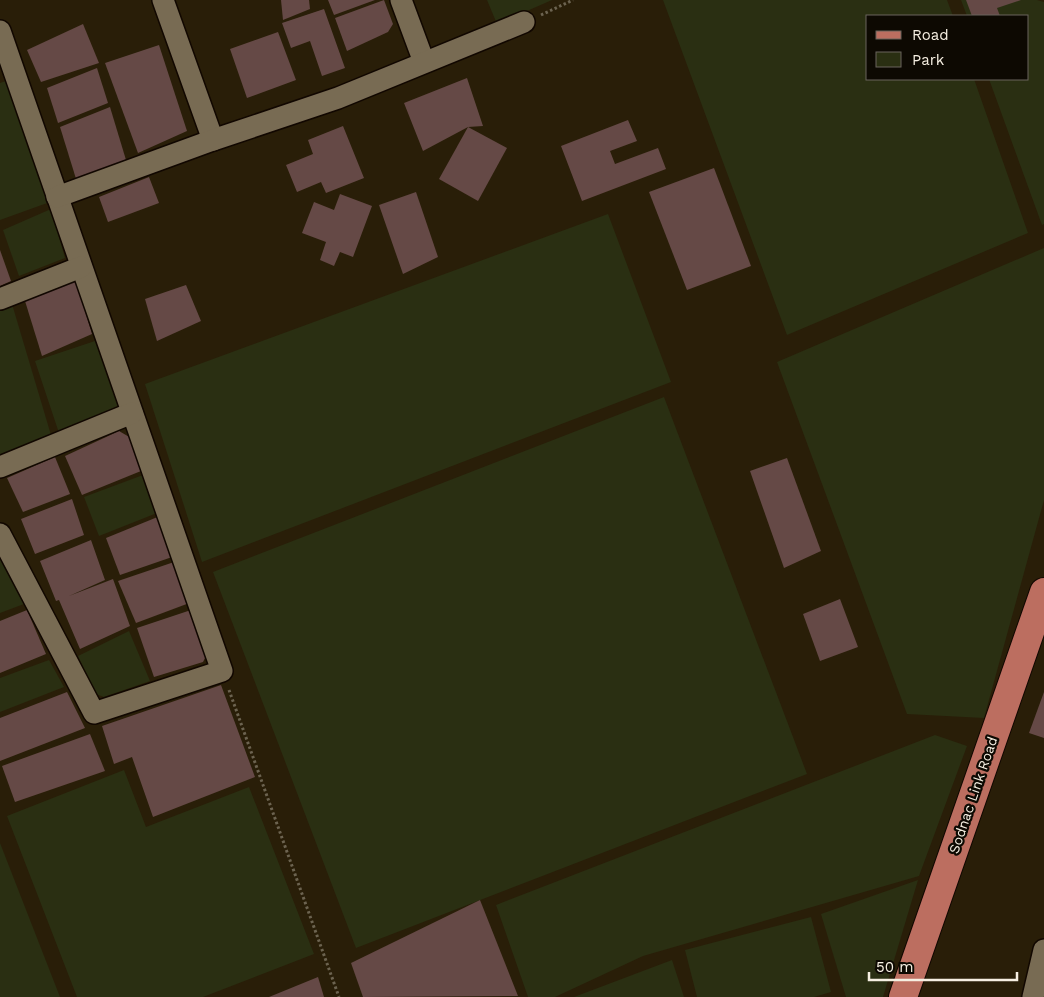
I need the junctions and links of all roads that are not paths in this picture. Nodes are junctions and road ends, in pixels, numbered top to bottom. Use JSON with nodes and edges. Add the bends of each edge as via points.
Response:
{"nodes":[{"id":1,"x":401,"y":0,"type":"edge"},
{"id":2,"x":167,"y":1,"type":"edge"},
{"id":3,"x":524,"y":22,"type":"road end"},
{"id":4,"x":0,"y":31,"type":"edge"},
{"id":5,"x":424,"y":62,"type":"junction"},
{"id":6,"x":214,"y":140,"type":"junction"},
{"id":7,"x":57,"y":197,"type":"junction"},
{"id":8,"x":81,"y":267,"type":"junction"},
{"id":9,"x":0,"y":299,"type":"edge"},
{"id":10,"x":132,"y":413,"type":"junction"},
{"id":11,"x":0,"y":467,"type":"edge"},
{"id":12,"x":0,"y":534,"type":"edge"},
{"id":13,"x":1044,"y":592,"type":"edge"},
{"id":14,"x":1044,"y":950,"type":"edge"},
{"id":15,"x":903,"y":997,"type":"edge"},
{"id":16,"x":1033,"y":997,"type":"edge"}],
"edges":[{"from":1,"to":5,"type":"street"},
{"from":2,"to":6,"type":"street"},
{"from":3,"to":5,"type":"street"},
{"from":4,"to":7,"type":"street"},
{"from":5,"to":6,"type":"street","via":[[338,98]]},
{"from":6,"to":7,"type":"street"},
{"from":7,"to":8,"type":"street"},
{"from":8,"to":9,"type":"street"},
{"from":8,"to":10,"type":"street"},
{"from":10,"to":11,"type":"street"},
{"from":10,"to":12,"type":"street","via":[[222,671],[94,713]]},
{"from":13,"to":15,"type":"main road","name":"Sodnac Link Road"},
{"from":14,"to":16,"type":"street"}]}
